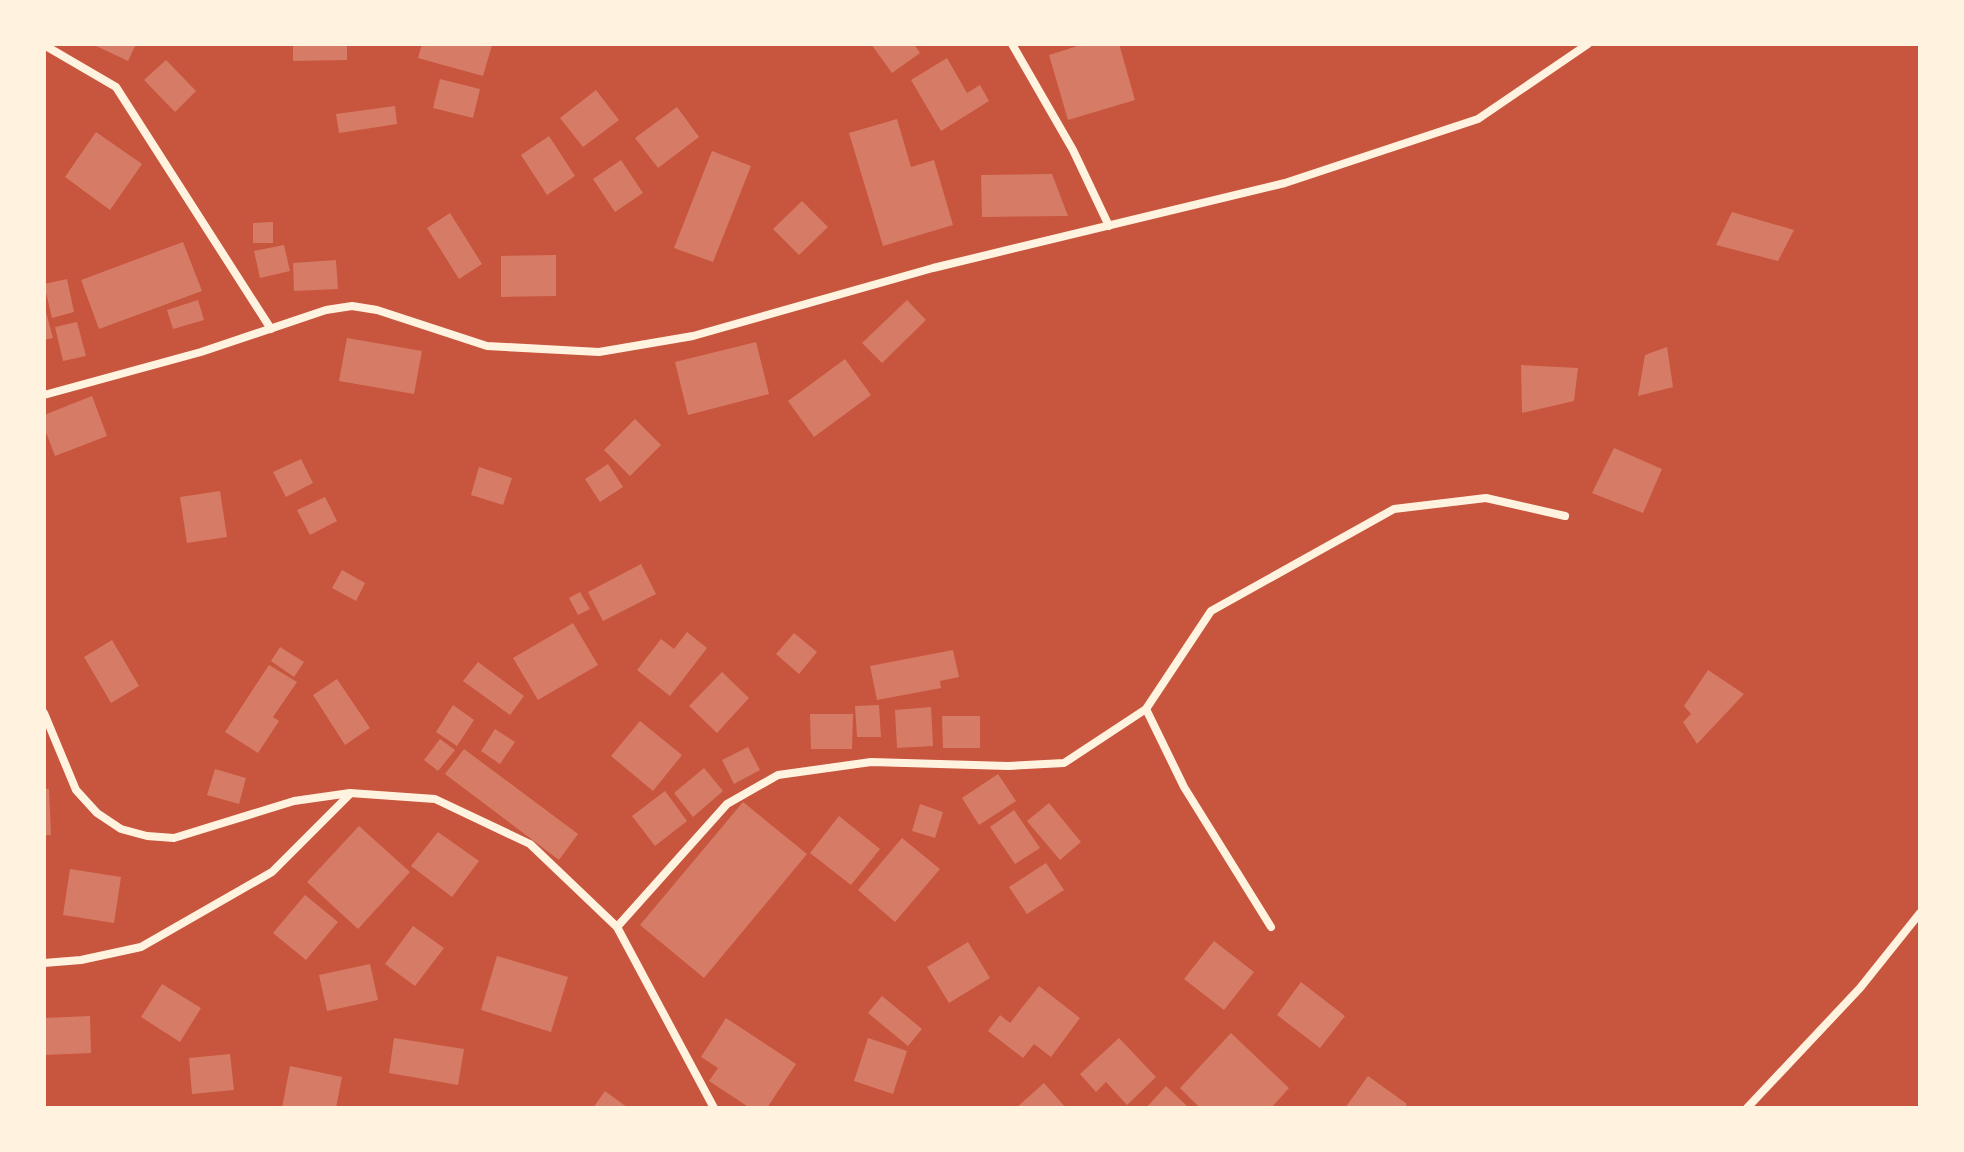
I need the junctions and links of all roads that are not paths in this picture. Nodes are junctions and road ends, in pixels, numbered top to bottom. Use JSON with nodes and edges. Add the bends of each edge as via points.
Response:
{"nodes":[{"id":1,"x":1012,"y":44,"type":"edge"},
{"id":2,"x":1588,"y":44,"type":"edge"},
{"id":3,"x":44,"y":45,"type":"edge"},
{"id":4,"x":1109,"y":226,"type":"junction"},
{"id":5,"x":271,"y":329,"type":"junction"},
{"id":6,"x":44,"y":395,"type":"edge"},
{"id":7,"x":1565,"y":516,"type":"dead end"},
{"id":8,"x":1146,"y":709,"type":"junction"},
{"id":9,"x":44,"y":713,"type":"edge"},
{"id":10,"x":350,"y":793,"type":"junction"},
{"id":11,"x":1920,"y":913,"type":"edge"},
{"id":12,"x":617,"y":927,"type":"junction"},
{"id":13,"x":1271,"y":927,"type":"dead end"},
{"id":14,"x":44,"y":963,"type":"edge"},
{"id":15,"x":714,"y":1108,"type":"edge"},
{"id":16,"x":1747,"y":1108,"type":"edge"}],
"edges":[{"from":1,"to":4,"type":"street"},
{"from":2,"to":4,"type":"street","via":[[1478,119],[1285,183]]},
{"from":3,"to":5,"type":"street","via":[[116,87]]},
{"from":4,"to":5,"type":"street","via":[[933,268],[693,336],[599,352],[487,346],[352,306]]},
{"from":5,"to":6,"type":"street"},
{"from":7,"to":8,"type":"street","via":[[1486,498],[1394,509],[1211,611]]},
{"from":8,"to":12,"type":"street","via":[[1064,763],[871,762],[778,775],[727,804]]},
{"from":8,"to":13,"type":"street","via":[[1184,787]]},
{"from":9,"to":10,"type":"street","via":[[76,790],[121,829],[147,836],[174,838],[294,801]]},
{"from":10,"to":12,"type":"street","via":[[435,799],[530,844]]},
{"from":10,"to":14,"type":"street","via":[[272,872],[141,947]]},
{"from":11,"to":16,"type":"street","via":[[1860,988]]},
{"from":12,"to":15,"type":"street"}]}
